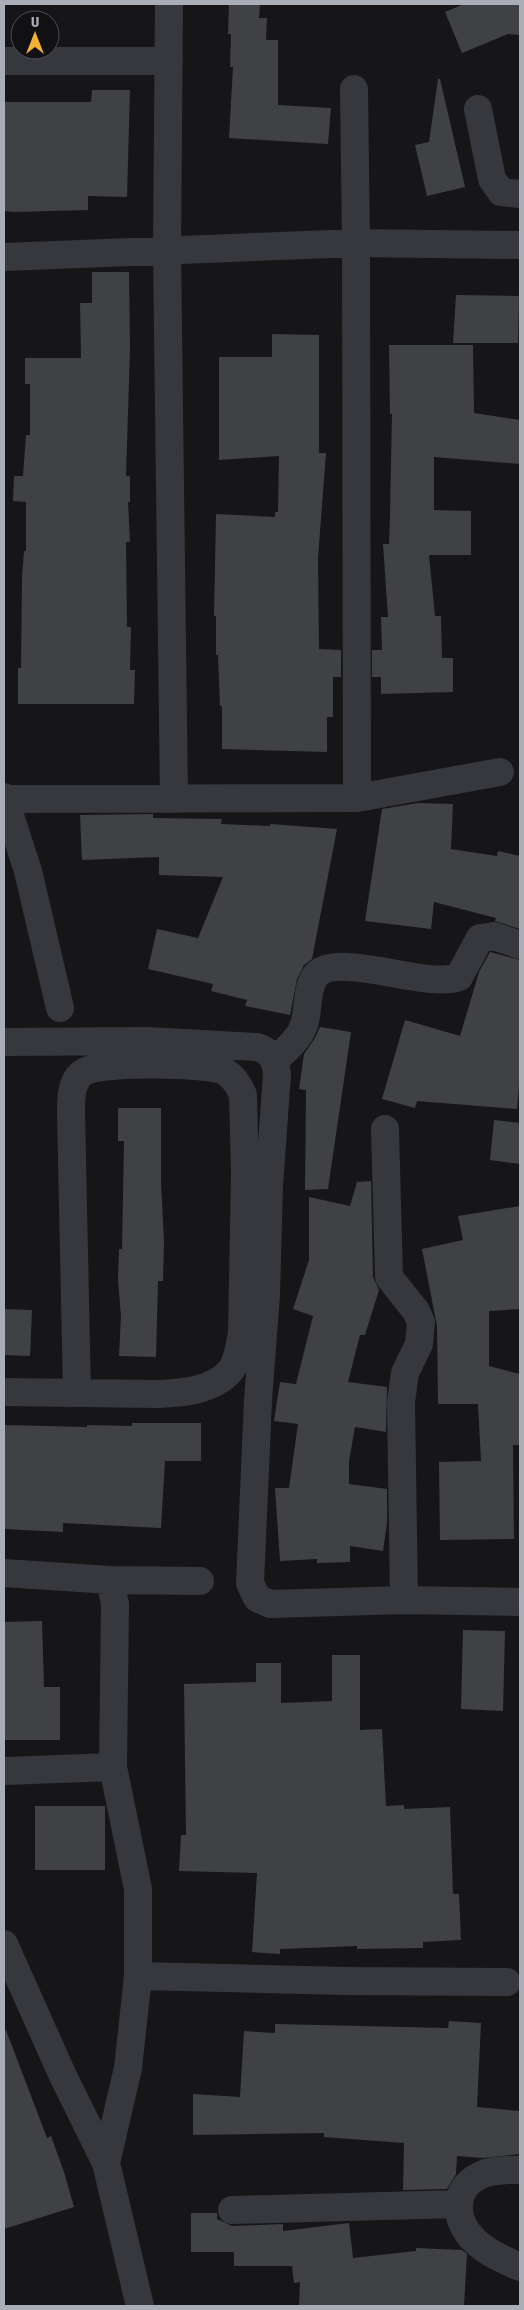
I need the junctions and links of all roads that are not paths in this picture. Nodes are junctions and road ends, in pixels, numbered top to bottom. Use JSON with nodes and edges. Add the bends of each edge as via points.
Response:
{"nodes":[{"id":1,"x":169,"y":4,"type":"edge"},
{"id":2,"x":4,"y":61,"type":"edge"},
{"id":3,"x":169,"y":61,"type":"junction"},
{"id":4,"x":354,"y":89,"type":"dead end"},
{"id":5,"x":478,"y":109,"type":"dead end"},
{"id":6,"x":520,"y":194,"type":"edge"},
{"id":7,"x":356,"y":243,"type":"junction"},
{"id":8,"x":520,"y":245,"type":"edge"},
{"id":9,"x":167,"y":250,"type":"junction"},
{"id":10,"x":4,"y":257,"type":"edge"},
{"id":11,"x":500,"y":772,"type":"dead end"},
{"id":12,"x":4,"y":798,"type":"edge"},
{"id":13,"x":357,"y":798,"type":"junction"},
{"id":14,"x":174,"y":799,"type":"junction"},
{"id":15,"x":520,"y":945,"type":"edge"},
{"id":16,"x":60,"y":1008,"type":"dead end"},
{"id":17,"x":4,"y":1042,"type":"edge"},
{"id":18,"x":275,"y":1060,"type":"junction"},
{"id":19,"x":385,"y":1129,"type":"dead end"},
{"id":20,"x":4,"y":1392,"type":"edge"},
{"id":21,"x":77,"y":1393,"type":"junction"},
{"id":22,"x":4,"y":1573,"type":"edge"},
{"id":23,"x":110,"y":1580,"type":"junction"},
{"id":24,"x":200,"y":1581,"type":"dead end"},
{"id":25,"x":404,"y":1600,"type":"junction"},
{"id":26,"x":520,"y":1602,"type":"edge"},
{"id":27,"x":114,"y":1767,"type":"junction"},
{"id":28,"x":4,"y":1771,"type":"edge"},
{"id":29,"x":4,"y":1944,"type":"edge"},
{"id":30,"x":138,"y":1976,"type":"junction"},
{"id":31,"x":507,"y":1982,"type":"dead end"},
{"id":32,"x":106,"y":2163,"type":"junction"},
{"id":33,"x":520,"y":2170,"type":"edge"},
{"id":34,"x":458,"y":2204,"type":"junction"},
{"id":35,"x":232,"y":2210,"type":"dead end"},
{"id":36,"x":520,"y":2267,"type":"edge"},
{"id":37,"x":140,"y":2306,"type":"edge"}],
"edges":[{"from":1,"to":3,"type":"street"},
{"from":2,"to":3,"type":"street"},
{"from":3,"to":9,"type":"street"},
{"from":4,"to":7,"type":"street"},
{"from":5,"to":6,"type":"street","via":[[492,179],[502,192]]},
{"from":7,"to":8,"type":"street"},
{"from":7,"to":9,"type":"street"},
{"from":7,"to":13,"type":"street"},
{"from":9,"to":10,"type":"street"},
{"from":9,"to":14,"type":"street"},
{"from":11,"to":13,"type":"street"},
{"from":12,"to":14,"type":"street"},
{"from":12,"to":16,"type":"street","via":[[28,871]]},
{"from":13,"to":14,"type":"street"},
{"from":15,"to":18,"type":"street","via":[[494,936],[480,938],[460,977],[454,979],[432,980],[359,967],[318,972],[313,980],[304,1025],[290,1046]]},
{"from":17,"to":18,"type":"street","via":[[148,1041],[257,1046],[268,1051]]},
{"from":18,"to":25,"type":"street","via":[[277,1074],[250,1583],[257,1598],[270,1604]]},
{"from":19,"to":25,"type":"street","via":[[389,1277],[421,1322],[419,1344],[405,1373],[401,1402]]},
{"from":20,"to":21,"type":"street"},
{"from":21,"to":21,"type":"street","via":[[71,1112],[71,1095],[76,1082],[86,1070],[117,1066],[194,1065],[223,1070],[232,1076],[243,1095],[246,1173],[242,1334],[231,1370],[219,1380],[181,1393]]},
{"from":22,"to":23,"type":"street"},
{"from":23,"to":24,"type":"street"},
{"from":23,"to":27,"type":"street","via":[[115,1604]]},
{"from":25,"to":26,"type":"street"},
{"from":27,"to":28,"type":"street"},
{"from":27,"to":30,"type":"street","via":[[138,1889]]},
{"from":29,"to":32,"type":"street"},
{"from":30,"to":31,"type":"street"},
{"from":30,"to":32,"type":"street","via":[[128,2068]]},
{"from":32,"to":37,"type":"street"},
{"from":33,"to":34,"type":"street","via":[[495,2171],[479,2176],[468,2183]]},
{"from":34,"to":35,"type":"street"},
{"from":34,"to":36,"type":"street","via":[[460,2218],[474,2240],[491,2253]]}]}
